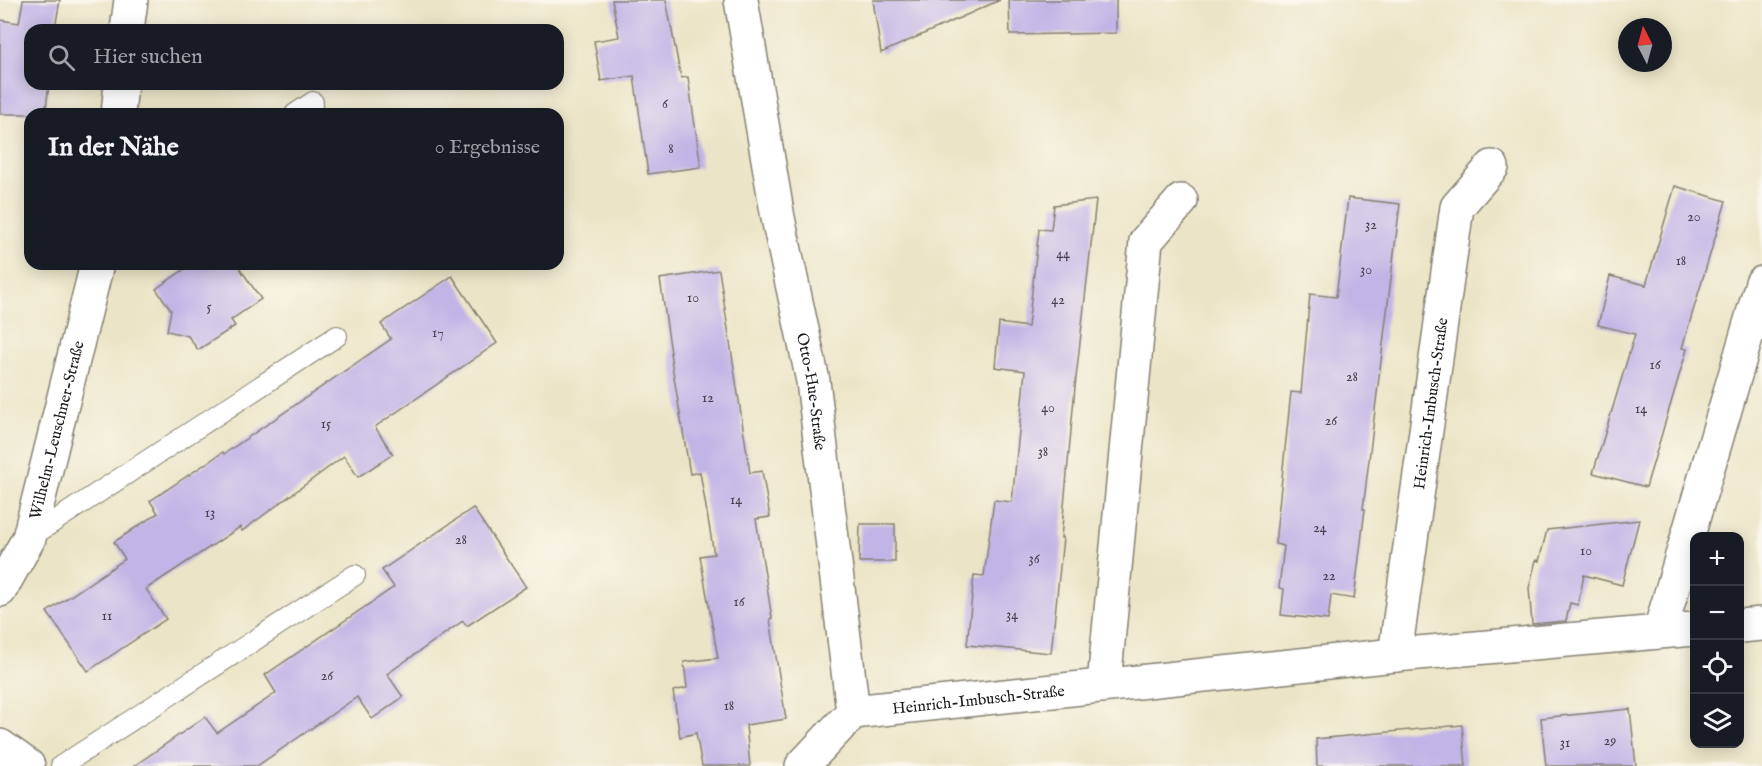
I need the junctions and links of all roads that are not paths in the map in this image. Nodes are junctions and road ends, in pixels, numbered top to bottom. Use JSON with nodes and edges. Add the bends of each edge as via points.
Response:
{"nodes":[{"id":1,"x":130,"y":0,"type":"edge"},
{"id":2,"x":741,"y":0,"type":"edge"},
{"id":3,"x":128,"y":24,"type":"edge"},
{"id":4,"x":120,"y":90,"type":"edge"},
{"id":5,"x":313,"y":102,"type":"dead end"},
{"id":6,"x":119,"y":108,"type":"edge"},
{"id":7,"x":304,"y":108,"type":"edge"},
{"id":8,"x":1492,"y":167,"type":"dead end"},
{"id":9,"x":1181,"y":201,"type":"dead end"},
{"id":10,"x":96,"y":270,"type":"edge"},
{"id":11,"x":1762,"y":283,"type":"edge"},
{"id":12,"x":337,"y":336,"type":"dead end"},
{"id":13,"x":29,"y":538,"type":"junction"},
{"id":14,"x":355,"y":575,"type":"dead end"},
{"id":15,"x":0,"y":590,"type":"edge"},
{"id":16,"x":1762,"y":624,"type":"edge"},
{"id":17,"x":1744,"y":626,"type":"edge"},
{"id":18,"x":1690,"y":629,"type":"edge"},
{"id":19,"x":1660,"y":631,"type":"junction"},
{"id":20,"x":1395,"y":655,"type":"junction"},
{"id":21,"x":1104,"y":684,"type":"junction"},
{"id":22,"x":853,"y":712,"type":"junction"},
{"id":23,"x":0,"y":746,"type":"edge"},
{"id":24,"x":28,"y":766,"type":"edge"},
{"id":25,"x":61,"y":766,"type":"edge"},
{"id":26,"x":802,"y":766,"type":"edge"}],
"edges":[{"from":1,"to":3,"type":"street"},
{"from":2,"to":22,"type":"street","name":"Otto-Hue-Straße","via":[[778,218],[813,381]]},
{"from":4,"to":6,"type":"street"},
{"from":5,"to":7,"type":"lane"},
{"from":8,"to":20,"type":"street","name":"Heinrich-Imbusch-Straße","via":[[1457,207]]},
{"from":9,"to":21,"type":"street","via":[[1146,241]]},
{"from":10,"to":13,"type":"street","name":"Wilhelm-Leuschner-Straße"},
{"from":11,"to":19,"type":"street"},
{"from":12,"to":13,"type":"lane"},
{"from":13,"to":15,"type":"street","name":"Wilhelm-Leuschner-Straße"},
{"from":14,"to":25,"type":"lane"},
{"from":16,"to":17,"type":"street"},
{"from":18,"to":19,"type":"street","name":"Heinrich-Imbusch-Straße"},
{"from":19,"to":20,"type":"street","name":"Heinrich-Imbusch-Straße"},
{"from":20,"to":21,"type":"street","name":"Heinrich-Imbusch-Straße"},
{"from":21,"to":22,"type":"street","name":"Heinrich-Imbusch-Straße"},
{"from":22,"to":26,"type":"street"},
{"from":23,"to":24,"type":"street"}]}
